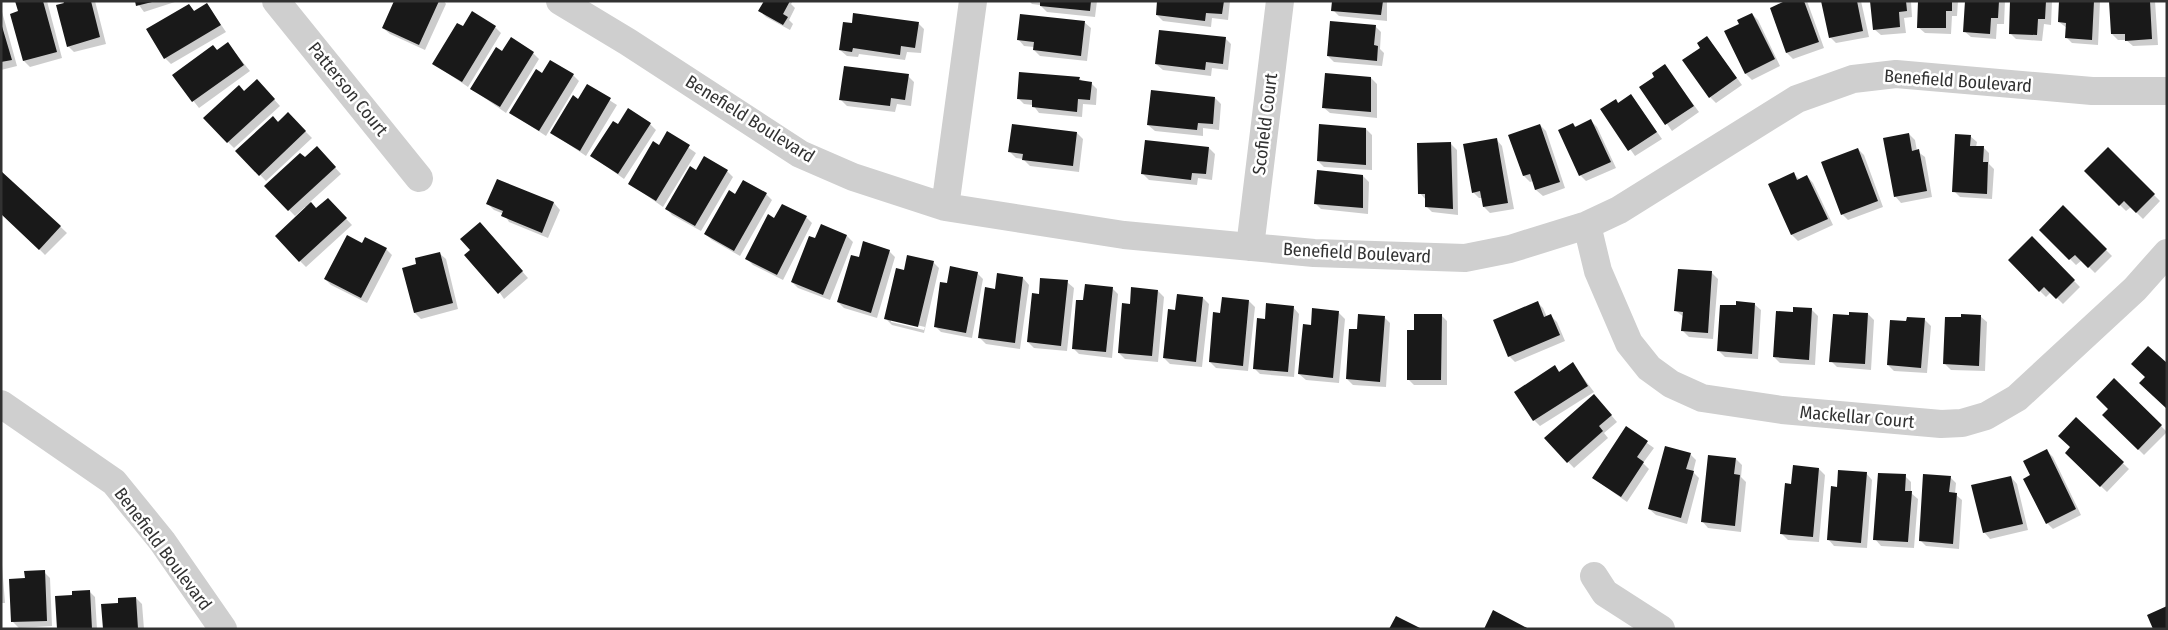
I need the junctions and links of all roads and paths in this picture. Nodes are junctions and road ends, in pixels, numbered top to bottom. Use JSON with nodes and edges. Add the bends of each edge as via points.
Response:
{"nodes":[{"id":1,"x":276,"y":1,"type":"edge"},
{"id":2,"x":560,"y":1,"type":"edge"},
{"id":3,"x":973,"y":1,"type":"edge"},
{"id":4,"x":1280,"y":1,"type":"edge"},
{"id":5,"x":2167,"y":91,"type":"edge"},
{"id":6,"x":419,"y":178,"type":"dead end"},
{"id":7,"x":945,"y":207,"type":"junction"},
{"id":8,"x":1587,"y":225,"type":"junction"},
{"id":9,"x":1250,"y":247,"type":"junction"},
{"id":10,"x":2167,"y":253,"type":"edge"},
{"id":11,"x":1,"y":404,"type":"edge"},
{"id":12,"x":1594,"y":576,"type":"dead end"},
{"id":13,"x":222,"y":629,"type":"edge"},
{"id":14,"x":1661,"y":629,"type":"edge"}],
"edges":[{"from":1,"to":6,"type":"street","name":"Patterson Court"},
{"from":2,"to":7,"type":"street","name":"Benefield Boulevard","via":[[800,154],[853,177]]},
{"from":3,"to":7,"type":"street"},
{"from":4,"to":9,"type":"street","name":"Scofield Court"},
{"from":5,"to":8,"type":"street","name":"Benefield Boulevard","via":[[2092,91],[1896,74],[1853,79],[1797,99],[1619,210]]},
{"from":7,"to":9,"type":"street","name":"Benefield Boulevard","via":[[1124,235]]},
{"from":8,"to":9,"type":"street","name":"Benefield Boulevard","via":[[1510,249],[1465,258],[1314,254]]},
{"from":8,"to":10,"type":"street","name":"Mackellar Court","via":[[1598,271],[1629,344],[1649,368],[1671,384],[1702,398],[1782,410],[1941,424],[1962,423],[1986,416],[2017,398],[2135,289]]},
{"from":11,"to":13,"type":"street","name":"Benefield Boulevard","via":[[114,482],[162,540]]},
{"from":12,"to":14,"type":"street","via":[[1605,592]]}]}
